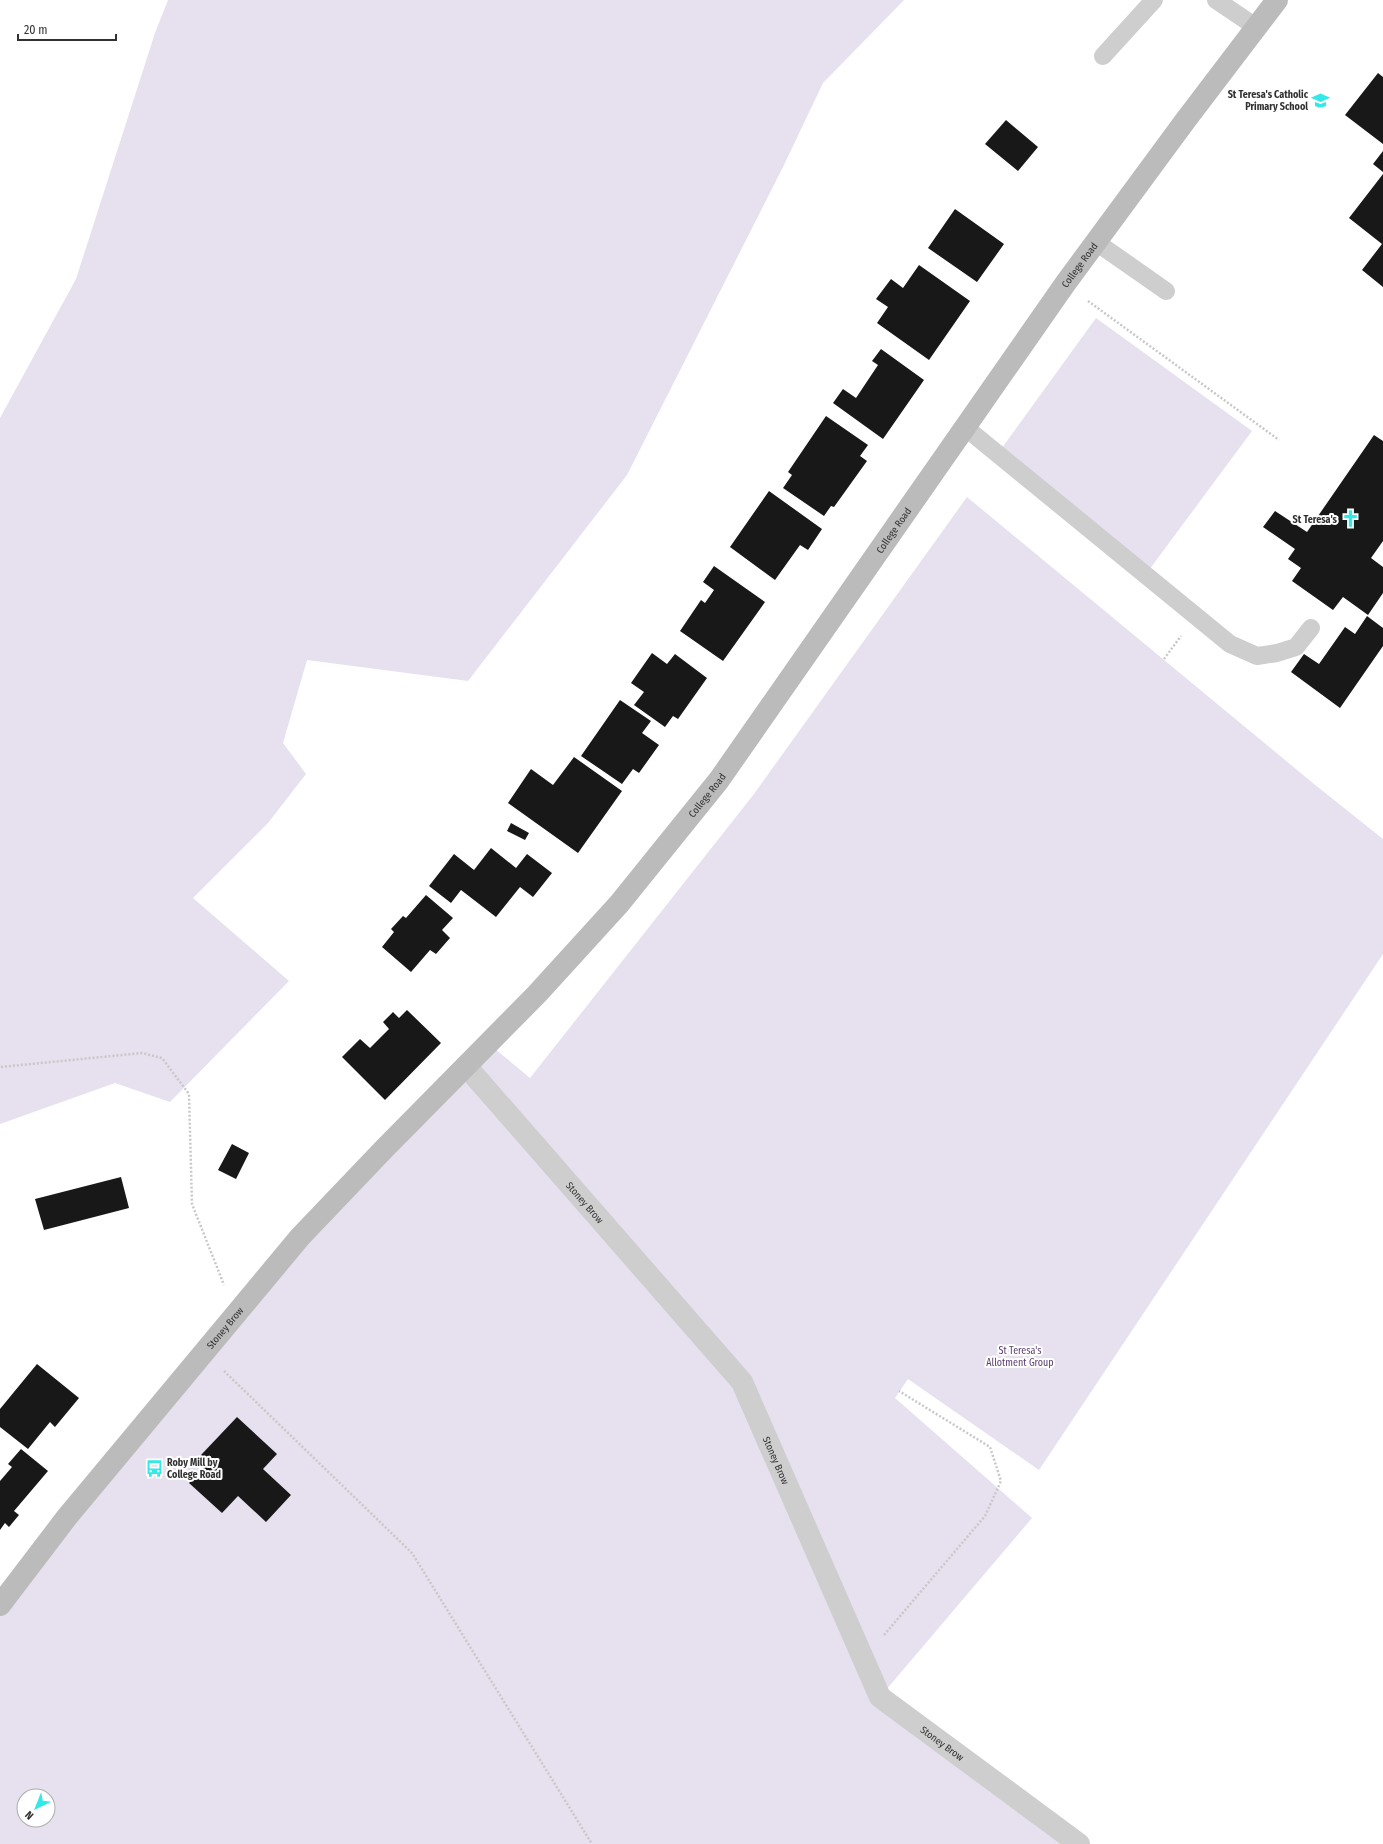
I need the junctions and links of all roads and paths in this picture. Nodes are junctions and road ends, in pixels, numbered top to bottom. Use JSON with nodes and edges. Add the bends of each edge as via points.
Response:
{"nodes":[{"id":1,"x":1154,"y":0,"type":"edge"},
{"id":2,"x":1216,"y":0,"type":"edge"},
{"id":3,"x":1278,"y":0,"type":"edge"},
{"id":4,"x":1256,"y":27,"type":"junction"},
{"id":5,"x":1103,"y":56,"type":"dead end"},
{"id":6,"x":1096,"y":242,"type":"junction"},
{"id":7,"x":1065,"y":284,"type":"junction"},
{"id":8,"x":1166,"y":291,"type":"dead end"},
{"id":9,"x":966,"y":428,"type":"junction"},
{"id":10,"x":1279,"y":440,"type":"dead end"},
{"id":11,"x":1311,"y":628,"type":"dead end"},
{"id":12,"x":488,"y":1043,"type":"joint"},
{"id":13,"x":466,"y":1066,"type":"junction"},
{"id":14,"x":1,"y":1067,"type":"dead end"},
{"id":15,"x":235,"y":1314,"type":"junction"},
{"id":16,"x":203,"y":1352,"type":"junction"},
{"id":17,"x":899,"y":1390,"type":"dead end"},
{"id":18,"x":0,"y":1604,"type":"edge"},
{"id":19,"x":864,"y":1660,"type":"junction"},
{"id":20,"x":592,"y":1844,"type":"edge"},
{"id":21,"x":1079,"y":1844,"type":"edge"}],
"edges":[{"from":1,"to":5,"type":"lane"},
{"from":2,"to":4,"type":"lane"},
{"from":3,"to":4,"type":"street","name":"College Road"},
{"from":4,"to":6,"type":"street","name":"College Road"},
{"from":6,"to":7,"type":"street","name":"College Road"},
{"from":6,"to":8,"type":"lane"},
{"from":7,"to":9,"type":"street","name":"College Road"},
{"from":7,"to":10,"type":"path"},
{"from":9,"to":11,"type":"lane","via":[[1230,644],[1257,656],[1277,653],[1296,647]]},
{"from":9,"to":12,"type":"street","name":"College Road","via":[[719,780],[619,904],[537,994]]},
{"from":12,"to":13,"type":"street","name":"Stoney Brow"},
{"from":13,"to":15,"type":"street","name":"Stoney Brow","via":[[325,1210]]},
{"from":13,"to":19,"type":"street","name":"Stoney Brow","via":[[742,1382]]},
{"from":14,"to":15,"type":"path","via":[[142,1053],[162,1058],[189,1094],[192,1204]]},
{"from":15,"to":16,"type":"street","name":"Stoney Brow"},
{"from":16,"to":18,"type":"street","name":"Stoney Brow","via":[[67,1517]]},
{"from":16,"to":20,"type":"path","via":[[412,1553]]},
{"from":17,"to":19,"type":"path","via":[[990,1447],[1001,1481],[984,1516]]},
{"from":19,"to":21,"type":"street","name":"Stoney Brow","via":[[880,1697]]}]}
